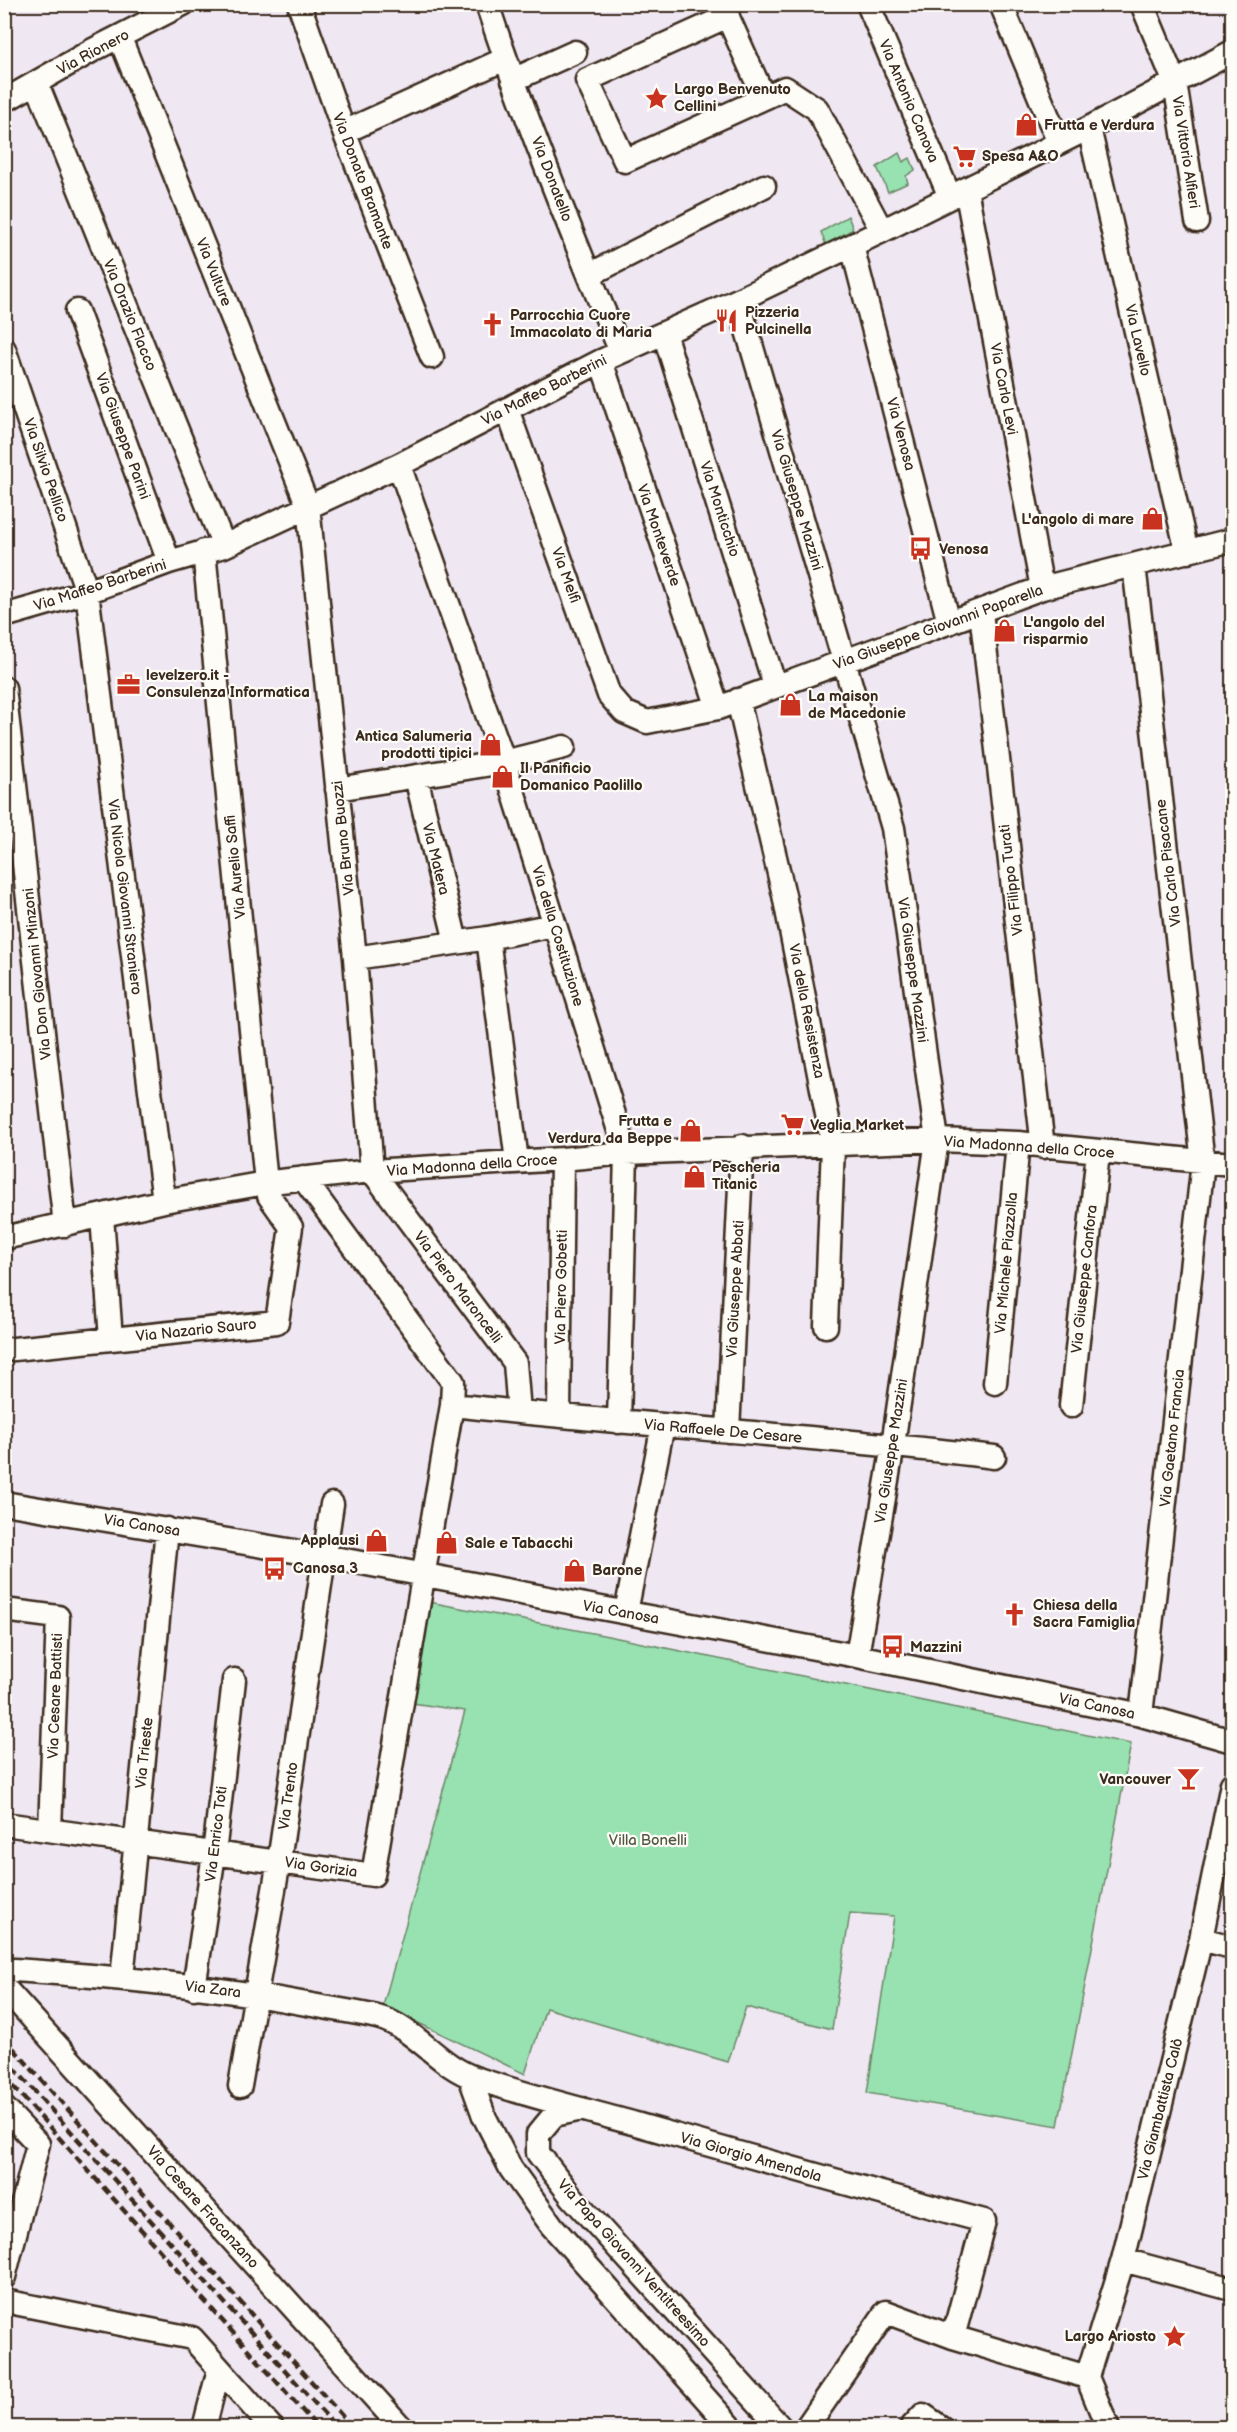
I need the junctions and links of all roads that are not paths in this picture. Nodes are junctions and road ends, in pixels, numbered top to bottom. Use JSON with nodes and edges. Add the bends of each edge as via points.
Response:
{"nodes":[{"id":1,"x":183,"y":4,"type":"edge"},
{"id":2,"x":299,"y":4,"type":"edge"},
{"id":3,"x":487,"y":4,"type":"edge"},
{"id":4,"x":868,"y":4,"type":"edge"},
{"id":5,"x":1001,"y":4,"type":"edge"},
{"id":6,"x":1142,"y":4,"type":"edge"},
{"id":7,"x":725,"y":10,"type":"edge"},
{"id":8,"x":120,"y":38,"type":"junction"},
{"id":9,"x":575,"y":51,"type":"dead end"},
{"id":10,"x":1233,"y":52,"type":"edge"},
{"id":11,"x":509,"y":69,"type":"junction"},
{"id":12,"x":1175,"y":83,"type":"junction"},
{"id":13,"x":37,"y":84,"type":"junction"},
{"id":14,"x":764,"y":98,"type":"junction"},
{"id":15,"x":4,"y":101,"type":"edge"},
{"id":16,"x":1089,"y":128,"type":"junction"},
{"id":17,"x":344,"y":132,"type":"junction"},
{"id":18,"x":1059,"y":143,"type":"junction"},
{"id":19,"x":764,"y":186,"type":"dead end"},
{"id":20,"x":958,"y":193,"type":"junction"},
{"id":21,"x":1197,"y":221,"type":"dead end"},
{"id":22,"x":882,"y":231,"type":"junction"},
{"id":23,"x":852,"y":246,"type":"junction"},
{"id":24,"x":588,"y":275,"type":"junction"},
{"id":25,"x":738,"y":300,"type":"junction"},
{"id":26,"x":77,"y":311,"type":"dead end"},
{"id":27,"x":664,"y":333,"type":"junction"},
{"id":28,"x":4,"y":349,"type":"edge"},
{"id":29,"x":432,"y":357,"type":"dead end"},
{"id":30,"x":611,"y":357,"type":"junction"},
{"id":31,"x":507,"y":409,"type":"junction"},
{"id":32,"x":399,"y":465,"type":"junction"},
{"id":33,"x":308,"y":506,"type":"junction"},
{"id":34,"x":1233,"y":540,"type":"edge"},
{"id":35,"x":214,"y":548,"type":"junction"},
{"id":36,"x":1187,"y":552,"type":"junction"},
{"id":37,"x":169,"y":562,"type":"junction"},
{"id":38,"x":1134,"y":565,"type":"junction"},
{"id":39,"x":1042,"y":588,"type":"junction"},
{"id":40,"x":87,"y":592,"type":"junction"},
{"id":41,"x":981,"y":612,"type":"junction"},
{"id":42,"x":4,"y":616,"type":"edge"},
{"id":43,"x":949,"y":623,"type":"junction"},
{"id":44,"x":845,"y":662,"type":"junction"},
{"id":45,"x":775,"y":686,"type":"junction"},
{"id":46,"x":4,"y":688,"type":"edge"},
{"id":47,"x":728,"y":704,"type":"junction"},
{"id":48,"x":647,"y":722,"type":"joint"},
{"id":49,"x":564,"y":747,"type":"dead end"},
{"id":50,"x":504,"y":762,"type":"junction"},
{"id":51,"x":416,"y":777,"type":"junction"},
{"id":52,"x":337,"y":789,"type":"junction"},
{"id":53,"x":554,"y":925,"type":"junction"},
{"id":54,"x":488,"y":938,"type":"junction"},
{"id":55,"x":456,"y":942,"type":"junction"},
{"id":56,"x":355,"y":958,"type":"junction"},
{"id":57,"x":937,"y":1140,"type":"junction"},
{"id":58,"x":1018,"y":1143,"type":"junction"},
{"id":59,"x":833,"y":1145,"type":"junction"},
{"id":60,"x":742,"y":1146,"type":"junction"},
{"id":61,"x":1043,"y":1147,"type":"junction"},
{"id":62,"x":1098,"y":1152,"type":"junction"},
{"id":63,"x":626,"y":1153,"type":"junction"},
{"id":64,"x":562,"y":1159,"type":"junction"},
{"id":65,"x":517,"y":1161,"type":"junction"},
{"id":66,"x":1203,"y":1162,"type":"junction"},
{"id":67,"x":1233,"y":1164,"type":"edge"},
{"id":68,"x":372,"y":1171,"type":"junction"},
{"id":69,"x":303,"y":1178,"type":"junction"},
{"id":70,"x":268,"y":1183,"type":"junction"},
{"id":71,"x":164,"y":1201,"type":"junction"},
{"id":72,"x":102,"y":1216,"type":"junction"},
{"id":73,"x":65,"y":1225,"type":"junction"},
{"id":74,"x":4,"y":1238,"type":"edge"},
{"id":75,"x":826,"y":1326,"type":"dead end"},
{"id":76,"x":111,"y":1339,"type":"junction"},
{"id":77,"x":4,"y":1350,"type":"edge"},
{"id":78,"x":995,"y":1383,"type":"dead end"},
{"id":79,"x":452,"y":1405,"type":"junction"},
{"id":80,"x":1071,"y":1406,"type":"dead end"},
{"id":81,"x":519,"y":1412,"type":"junction"},
{"id":82,"x":559,"y":1416,"type":"junction"},
{"id":83,"x":619,"y":1422,"type":"junction"},
{"id":84,"x":663,"y":1425,"type":"junction"},
{"id":85,"x":728,"y":1431,"type":"junction"},
{"id":86,"x":893,"y":1444,"type":"junction"},
{"id":87,"x":994,"y":1457,"type":"dead end"},
{"id":88,"x":4,"y":1503,"type":"edge"},
{"id":89,"x":332,"y":1504,"type":"dead end"},
{"id":90,"x":167,"y":1529,"type":"junction"},
{"id":91,"x":324,"y":1556,"type":"junction"},
{"id":92,"x":425,"y":1576,"type":"junction"},
{"id":93,"x":4,"y":1610,"type":"edge"},
{"id":94,"x":626,"y":1612,"type":"junction"},
{"id":95,"x":857,"y":1656,"type":"junction"},
{"id":96,"x":234,"y":1680,"type":"dead end"},
{"id":97,"x":1141,"y":1714,"type":"junction"},
{"id":98,"x":1233,"y":1741,"type":"edge"},
{"id":99,"x":1233,"y":1784,"type":"edge"},
{"id":100,"x":4,"y":1824,"type":"edge"},
{"id":101,"x":51,"y":1830,"type":"junction"},
{"id":102,"x":135,"y":1843,"type":"junction"},
{"id":103,"x":214,"y":1854,"type":"junction"},
{"id":104,"x":279,"y":1861,"type":"junction"},
{"id":105,"x":1224,"y":1870,"type":"edge"},
{"id":106,"x":1201,"y":1939,"type":"junction"},
{"id":107,"x":1233,"y":1947,"type":"edge"},
{"id":108,"x":4,"y":1972,"type":"edge"},
{"id":109,"x":122,"y":1978,"type":"junction"},
{"id":110,"x":4,"y":1987,"type":"edge"},
{"id":111,"x":194,"y":1988,"type":"junction"},
{"id":112,"x":256,"y":1994,"type":"junction"},
{"id":113,"x":415,"y":2037,"type":"joint"},
{"id":114,"x":470,"y":2077,"type":"junction"},
{"id":115,"x":240,"y":2086,"type":"dead end"},
{"id":116,"x":4,"y":2108,"type":"edge"},
{"id":117,"x":584,"y":2109,"type":"junction"},
{"id":118,"x":1123,"y":2260,"type":"junction"},
{"id":119,"x":4,"y":2277,"type":"edge"},
{"id":120,"x":1233,"y":2289,"type":"edge"},
{"id":121,"x":4,"y":2301,"type":"edge"},
{"id":122,"x":953,"y":2337,"type":"junction"},
{"id":123,"x":219,"y":2369,"type":"junction"},
{"id":124,"x":1087,"y":2377,"type":"junction"},
{"id":125,"x":204,"y":2427,"type":"edge"},
{"id":126,"x":272,"y":2427,"type":"edge"},
{"id":127,"x":402,"y":2427,"type":"edge"},
{"id":128,"x":732,"y":2427,"type":"edge"},
{"id":129,"x":782,"y":2427,"type":"edge"},
{"id":130,"x":806,"y":2427,"type":"edge"},
{"id":131,"x":912,"y":2427,"type":"edge"},
{"id":132,"x":942,"y":2427,"type":"edge"},
{"id":133,"x":1108,"y":2427,"type":"edge"}],
"edges":[{"from":1,"to":8,"type":"street","name":"Via Rionero"},
{"from":2,"to":17,"type":"street","name":"Via Donato Bramante"},
{"from":3,"to":11,"type":"street","name":"Via Donatello"},
{"from":4,"to":20,"type":"street","name":"Via Antonio Canova"},
{"from":5,"to":18,"type":"street"},
{"from":6,"to":12,"type":"street","name":"Via Vittorio Alfieri"},
{"from":7,"to":14,"type":"street"},
{"from":7,"to":14,"type":"street","via":[[587,80],[625,161]]},
{"from":8,"to":13,"type":"street","name":"Via Rionero"},
{"from":8,"to":33,"type":"street","name":"Via Vulture"},
{"from":9,"to":11,"type":"street"},
{"from":10,"to":12,"type":"street","name":"Via Maffeo Barberini"},
{"from":11,"to":17,"type":"street"},
{"from":11,"to":24,"type":"street","name":"Via Donatello"},
{"from":12,"to":16,"type":"street","name":"Via Maffeo Barberini"},
{"from":12,"to":21,"type":"street","name":"Via Vittorio Alfieri"},
{"from":13,"to":15,"type":"street","name":"Via Rionero"},
{"from":13,"to":35,"type":"street","name":"Via Orazio Flacco"},
{"from":14,"to":22,"type":"street","via":[[786,88],[817,109]]},
{"from":16,"to":18,"type":"street","name":"Via Maffeo Barberini"},
{"from":16,"to":36,"type":"street","name":"Via Lavello"},
{"from":17,"to":29,"type":"street","name":"Via Donato Bramante"},
{"from":18,"to":20,"type":"street","name":"Via Maffeo Barberini"},
{"from":19,"to":24,"type":"street"},
{"from":20,"to":22,"type":"street","name":"Via Maffeo Barberini"},
{"from":20,"to":39,"type":"street","name":"Via Carlo Levi"},
{"from":22,"to":23,"type":"street","name":"Via Maffeo Barberini"},
{"from":23,"to":25,"type":"street","name":"Via Maffeo Barberini"},
{"from":23,"to":43,"type":"street","name":"Via Venosa"},
{"from":24,"to":30,"type":"street","name":"Via Donatello"},
{"from":25,"to":27,"type":"street","name":"Via Maffeo Barberini"},
{"from":25,"to":44,"type":"street","name":"Via Giuseppe Mazzini"},
{"from":26,"to":37,"type":"street","name":"Via Giuseppe Parini"},
{"from":27,"to":30,"type":"street","name":"Via Maffeo Barberini"},
{"from":27,"to":45,"type":"street","name":"Via Monticchio"},
{"from":28,"to":40,"type":"street","name":"Via Silvio Pellico"},
{"from":30,"to":31,"type":"street","name":"Via Maffeo Barberini"},
{"from":30,"to":47,"type":"street","name":"Via Monteverde"},
{"from":31,"to":32,"type":"street","name":"Via Maffeo Barberini"},
{"from":31,"to":48,"type":"street","name":"Via Melfi","via":[[609,695],[624,712]]},
{"from":32,"to":33,"type":"street","name":"Via Maffeo Barberini"},
{"from":32,"to":50,"type":"street","name":"Via della Costituzione"},
{"from":33,"to":35,"type":"street","name":"Via Maffeo Barberini"},
{"from":33,"to":52,"type":"street","name":"Via Bruno Buozzi"},
{"from":34,"to":36,"type":"street","name":"Via Giuseppe Giovanni Paparella"},
{"from":35,"to":37,"type":"street","name":"Via Maffeo Barberini"},
{"from":35,"to":70,"type":"street","name":"Via Aurelio Saffi"},
{"from":36,"to":38,"type":"street","name":"Via Giuseppe Giovanni Paparella"},
{"from":37,"to":40,"type":"street","name":"Via Maffeo Barberini"},
{"from":38,"to":39,"type":"street","name":"Via Giuseppe Giovanni Paparella"},
{"from":38,"to":66,"type":"street","name":"Via Carlo Pisacane"},
{"from":39,"to":41,"type":"street","name":"Via Giuseppe Giovanni Paparella"},
{"from":40,"to":42,"type":"street","name":"Via Maffeo Barberini"},
{"from":40,"to":71,"type":"street","name":"Via Nicola Giovanni Straniero"},
{"from":41,"to":43,"type":"street","name":"Via Giuseppe Giovanni Paparella"},
{"from":41,"to":61,"type":"street","name":"Via Filippo Turati"},
{"from":43,"to":44,"type":"street","name":"Via Giuseppe Giovanni Paparella"},
{"from":44,"to":45,"type":"street","name":"Via Giuseppe Giovanni Paparella"},
{"from":44,"to":57,"type":"street","name":"Via Giuseppe Mazzini","via":[[893,828]]},
{"from":45,"to":47,"type":"street","name":"Via Giuseppe Giovanni Paparella"},
{"from":46,"to":73,"type":"street","name":"Via Don Giovanni Minzoni"},
{"from":47,"to":48,"type":"street","name":"Via Giuseppe Giovanni Paparella"},
{"from":47,"to":59,"type":"street","name":"Via della Resistenza","via":[[784,895]]},
{"from":49,"to":50,"type":"street"},
{"from":50,"to":51,"type":"street"},
{"from":50,"to":53,"type":"street","name":"Via della Costituzione"},
{"from":51,"to":52,"type":"street"},
{"from":51,"to":55,"type":"street","name":"Via Matera"},
{"from":52,"to":56,"type":"street","name":"Via Bruno Buozzi"},
{"from":53,"to":54,"type":"street"},
{"from":53,"to":63,"type":"street","name":"Via della Costituzione"},
{"from":54,"to":55,"type":"street"},
{"from":54,"to":65,"type":"street"},
{"from":55,"to":56,"type":"street"},
{"from":56,"to":68,"type":"street","name":"Via Bruno Buozzi"},
{"from":57,"to":58,"type":"street","name":"Via Madonna della Croce"},
{"from":57,"to":59,"type":"street","name":"Via Madonna della Croce"},
{"from":57,"to":86,"type":"street","name":"Via Giuseppe Mazzini"},
{"from":58,"to":61,"type":"street","name":"Via Madonna della Croce"},
{"from":58,"to":78,"type":"street","name":"Via Michele Piazzolla"},
{"from":59,"to":60,"type":"street","name":"Via Madonna della Croce"},
{"from":59,"to":75,"type":"street","name":"Via della Resistenza"},
{"from":60,"to":63,"type":"street","name":"Via Madonna della Croce"},
{"from":60,"to":85,"type":"street","name":"Via Giuseppe Abbati"},
{"from":61,"to":62,"type":"street","name":"Via Madonna della Croce"},
{"from":62,"to":66,"type":"street","name":"Via Madonna della Croce"},
{"from":62,"to":80,"type":"street","name":"Via Giuseppe Canfora"},
{"from":63,"to":64,"type":"street","name":"Via Madonna della Croce"},
{"from":63,"to":83,"type":"street","name":"Via della Costituzione"},
{"from":64,"to":65,"type":"street","name":"Via Madonna della Croce"},
{"from":64,"to":82,"type":"street","name":"Via Piero Gobetti"},
{"from":65,"to":68,"type":"street","name":"Via Madonna della Croce"},
{"from":66,"to":67,"type":"street","name":"Via Madonna della Croce"},
{"from":66,"to":97,"type":"street","name":"Via Gaetano Francia"},
{"from":68,"to":69,"type":"street","name":"Via Madonna della Croce"},
{"from":68,"to":81,"type":"street","name":"Via Piero Maroncelli","via":[[515,1363]]},
{"from":69,"to":70,"type":"street","name":"Via Madonna della Croce"},
{"from":69,"to":79,"type":"street","via":[[453,1382]]},
{"from":70,"to":71,"type":"street","name":"Via Madonna della Croce"},
{"from":70,"to":76,"type":"street","name":"Via Nazario Sauro","via":[[269,1196],[291,1227],[277,1322]]},
{"from":71,"to":72,"type":"street","name":"Via Madonna della Croce"},
{"from":72,"to":73,"type":"street","name":"Via Madonna della Croce"},
{"from":72,"to":76,"type":"street"},
{"from":73,"to":74,"type":"street","name":"Via Madonna della Croce"},
{"from":76,"to":77,"type":"street","name":"Via Nazario Sauro"},
{"from":79,"to":81,"type":"street","name":"Via Raffaele De Cesare"},
{"from":79,"to":92,"type":"street"},
{"from":81,"to":82,"type":"street","name":"Via Raffaele De Cesare"},
{"from":82,"to":83,"type":"street","name":"Via Raffaele De Cesare"},
{"from":83,"to":84,"type":"street","name":"Via Raffaele De Cesare"},
{"from":84,"to":85,"type":"street","name":"Via Raffaele De Cesare"},
{"from":84,"to":94,"type":"street"},
{"from":85,"to":86,"type":"street","name":"Via Raffaele De Cesare"},
{"from":86,"to":87,"type":"street","name":"Via Raffaele De Cesare"},
{"from":86,"to":95,"type":"street","name":"Via Giuseppe Mazzini"},
{"from":88,"to":90,"type":"street","name":"Via Canosa"},
{"from":89,"to":91,"type":"street","name":"Via Trento"},
{"from":90,"to":91,"type":"street","name":"Via Canosa"},
{"from":90,"to":102,"type":"street","name":"Via Trieste"},
{"from":91,"to":92,"type":"street","name":"Via Canosa"},
{"from":91,"to":104,"type":"street","name":"Via Trento"},
{"from":92,"to":94,"type":"street","name":"Via Canosa"},
{"from":92,"to":104,"type":"street","name":"Via Gorizia","via":[[373,1875]]},
{"from":93,"to":101,"type":"street","name":"Via Cesare Battisti","via":[[58,1617]]},
{"from":94,"to":95,"type":"street","name":"Via Canosa"},
{"from":95,"to":97,"type":"street","name":"Via Canosa"},
{"from":96,"to":103,"type":"street","name":"Via Enrico Toti"},
{"from":97,"to":98,"type":"street","name":"Via Canosa"},
{"from":99,"to":105,"type":"street","name":"Via Giambattista Calò"},
{"from":100,"to":101,"type":"street","name":"Via Gorizia"},
{"from":101,"to":102,"type":"street","name":"Via Gorizia"},
{"from":102,"to":103,"type":"street","name":"Via Gorizia"},
{"from":102,"to":109,"type":"street","name":"Via Trieste"},
{"from":103,"to":104,"type":"street","name":"Via Gorizia"},
{"from":103,"to":111,"type":"street","name":"Via Enrico Toti"},
{"from":104,"to":112,"type":"street","name":"Via Trento"},
{"from":105,"to":106,"type":"street","name":"Via Giambattista Calò"},
{"from":106,"to":107,"type":"street"},
{"from":106,"to":118,"type":"street","name":"Via Giambattista Calò"},
{"from":108,"to":109,"type":"street","name":"Via Zara"},
{"from":109,"to":111,"type":"street","name":"Via Zara"},
{"from":110,"to":127,"type":"street","name":"Via Cesare Fracanzano"},
{"from":111,"to":112,"type":"street","name":"Via Zara"},
{"from":112,"to":113,"type":"street","name":"Via Zara","via":[[380,2018]]},
{"from":112,"to":115,"type":"street","name":"Via Trento"},
{"from":113,"to":114,"type":"street","name":"Via Giorgio Amendola","via":[[446,2064]]},
{"from":114,"to":117,"type":"street","name":"Via Giorgio Amendola"},
{"from":114,"to":128,"type":"street","via":[[484,2116],[511,2169],[552,2226]]},
{"from":116,"to":119,"type":"street","via":[[38,2144]]},
{"from":117,"to":122,"type":"street","name":"Via Giorgio Amendola","via":[[984,2221]]},
{"from":117,"to":129,"type":"street","name":"Via Papa Giovanni Ventitreesimo","via":[[554,2115],[538,2134],[538,2153],[572,2197]]},
{"from":118,"to":120,"type":"street"},
{"from":118,"to":124,"type":"street","name":"Via Giambattista Calò"},
{"from":121,"to":123,"type":"street","via":[[192,2338]]},
{"from":122,"to":124,"type":"street"},
{"from":122,"to":130,"type":"street","via":[[886,2312]]},
{"from":123,"to":125,"type":"street"},
{"from":123,"to":126,"type":"street"},
{"from":124,"to":133,"type":"street"},
{"from":131,"to":132,"type":"street","via":[[923,2415]]}]}
